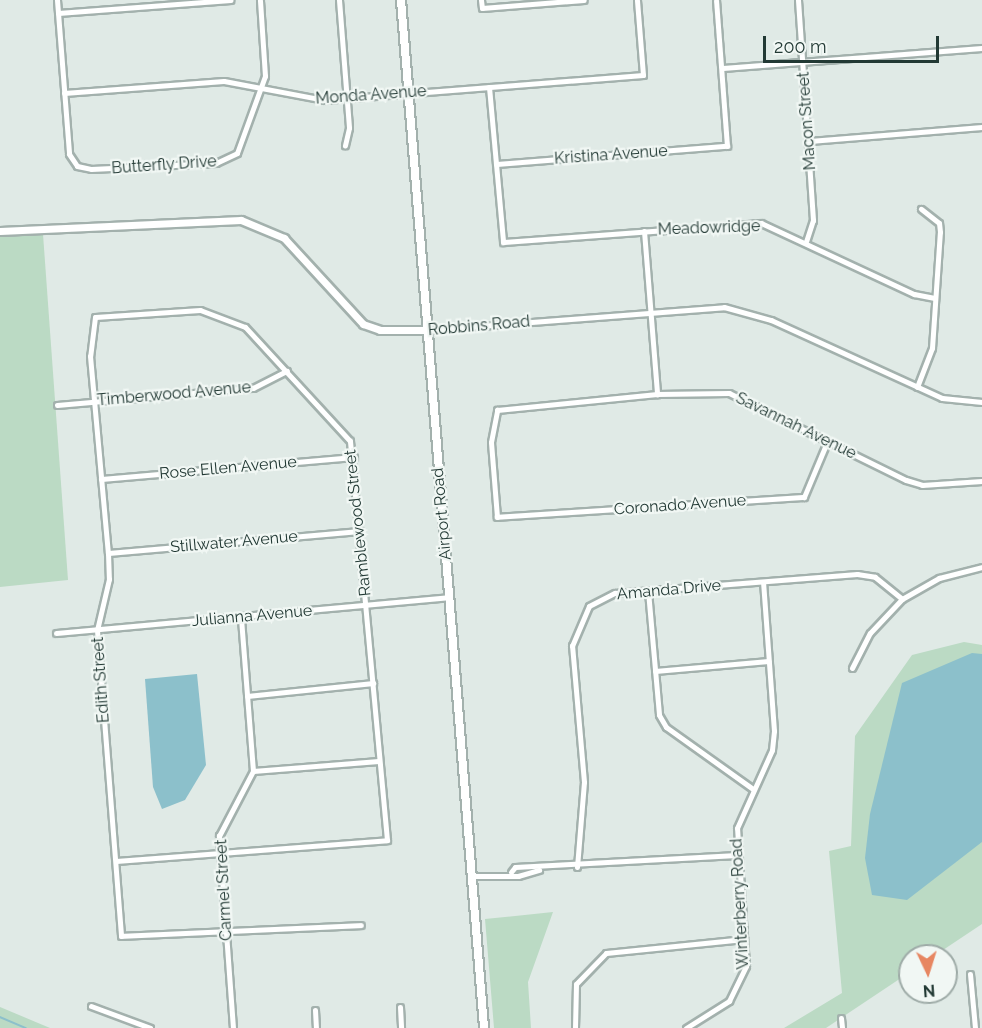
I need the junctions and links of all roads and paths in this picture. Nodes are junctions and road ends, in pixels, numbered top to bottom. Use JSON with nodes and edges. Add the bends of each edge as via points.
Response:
{"nodes":[{"id":1,"x":57,"y":0,"type":"edge"},
{"id":2,"x":231,"y":0,"type":"edge"},
{"id":3,"x":260,"y":0,"type":"edge"},
{"id":4,"x":339,"y":0,"type":"edge"},
{"id":5,"x":401,"y":0,"type":"edge"},
{"id":6,"x":481,"y":0,"type":"edge"},
{"id":7,"x":584,"y":0,"type":"edge"},
{"id":8,"x":638,"y":0,"type":"edge"},
{"id":9,"x":716,"y":0,"type":"edge"},
{"id":10,"x":798,"y":0,"type":"edge"},
{"id":11,"x":58,"y":13,"type":"junction"},
{"id":12,"x":982,"y":48,"type":"edge"},
{"id":13,"x":802,"y":62,"type":"junction"},
{"id":14,"x":722,"y":68,"type":"junction"},
{"id":15,"x":489,"y":87,"type":"junction"},
{"id":16,"x":262,"y":88,"type":"junction"},
{"id":17,"x":64,"y":93,"type":"junction"},
{"id":18,"x":408,"y":93,"type":"junction"},
{"id":19,"x":347,"y":98,"type":"junction"},
{"id":20,"x":982,"y":127,"type":"edge"},
{"id":21,"x":809,"y":141,"type":"junction"},
{"id":22,"x":345,"y":146,"type":"dead end"},
{"id":23,"x":496,"y":164,"type":"junction"},
{"id":24,"x":921,"y":209,"type":"dead end"},
{"id":25,"x":0,"y":231,"type":"edge"},
{"id":26,"x":644,"y":231,"type":"junction"},
{"id":27,"x":806,"y":241,"type":"junction"},
{"id":28,"x":935,"y":298,"type":"junction"},
{"id":29,"x":651,"y":312,"type":"junction"},
{"id":30,"x":95,"y":317,"type":"joint"},
{"id":31,"x":427,"y":330,"type":"junction"},
{"id":32,"x":287,"y":371,"type":"junction"},
{"id":33,"x":917,"y":387,"type":"junction"},
{"id":34,"x":657,"y":394,"type":"junction"},
{"id":35,"x":94,"y":402,"type":"junction"},
{"id":36,"x":982,"y":402,"type":"edge"},
{"id":37,"x":57,"y":405,"type":"dead end"},
{"id":38,"x":827,"y":442,"type":"junction"},
{"id":39,"x":354,"y":457,"type":"junction"},
{"id":40,"x":101,"y":479,"type":"junction"},
{"id":41,"x":982,"y":481,"type":"edge"},
{"id":42,"x":497,"y":517,"type":"joint"},
{"id":43,"x":360,"y":531,"type":"junction"},
{"id":44,"x":108,"y":553,"type":"junction"},
{"id":45,"x":982,"y":567,"type":"edge"},
{"id":46,"x":763,"y":582,"type":"junction"},
{"id":47,"x":648,"y":591,"type":"junction"},
{"id":48,"x":448,"y":597,"type":"junction"},
{"id":49,"x":902,"y":599,"type":"junction"},
{"id":50,"x":367,"y":607,"type":"junction"},
{"id":51,"x":241,"y":617,"type":"junction"},
{"id":52,"x":97,"y":630,"type":"junction"},
{"id":53,"x":56,"y":633,"type":"dead end"},
{"id":54,"x":769,"y":662,"type":"junction"},
{"id":55,"x":852,"y":668,"type":"dead end"},
{"id":56,"x":655,"y":671,"type":"junction"},
{"id":57,"x":373,"y":683,"type":"junction"},
{"id":58,"x":247,"y":696,"type":"junction"},
{"id":59,"x":379,"y":761,"type":"junction"},
{"id":60,"x":253,"y":771,"type":"junction"},
{"id":61,"x":753,"y":789,"type":"junction"},
{"id":62,"x":220,"y":854,"type":"junction"},
{"id":63,"x":737,"y":855,"type":"junction"},
{"id":64,"x":116,"y":861,"type":"junction"},
{"id":65,"x":577,"y":867,"type":"junction"},
{"id":66,"x":471,"y":876,"type":"junction"},
{"id":67,"x":361,"y":925,"type":"dead end"},
{"id":68,"x":226,"y":933,"type":"junction"},
{"id":69,"x":744,"y":939,"type":"junction"},
{"id":70,"x":970,"y":974,"type":"dead end"},
{"id":71,"x":91,"y":1006,"type":"dead end"},
{"id":72,"x":400,"y":1007,"type":"dead end"},
{"id":73,"x":315,"y":1010,"type":"dead end"},
{"id":74,"x":841,"y":1018,"type":"dead end"},
{"id":75,"x":150,"y":1028,"type":"edge"},
{"id":76,"x":233,"y":1028,"type":"edge"},
{"id":77,"x":316,"y":1028,"type":"edge"},
{"id":78,"x":401,"y":1028,"type":"edge"},
{"id":79,"x":484,"y":1028,"type":"edge"},
{"id":80,"x":575,"y":1028,"type":"edge"},
{"id":81,"x":687,"y":1028,"type":"edge"},
{"id":82,"x":842,"y":1028,"type":"edge"},
{"id":83,"x":975,"y":1028,"type":"edge"}],
"edges":[{"from":1,"to":11,"type":"street"},
{"from":2,"to":11,"type":"street"},
{"from":3,"to":16,"type":"street","name":"Butterfly Drive"},
{"from":4,"to":19,"type":"street"},
{"from":5,"to":18,"type":"main road","name":"Airport Road"},
{"from":6,"to":7,"type":"street","via":[[482,8]]},
{"from":8,"to":15,"type":"street","name":"Monda Avenue","via":[[643,75]]},
{"from":9,"to":14,"type":"street"},
{"from":10,"to":13,"type":"street","name":"Macon Street"},
{"from":11,"to":17,"type":"street"},
{"from":12,"to":13,"type":"street"},
{"from":13,"to":14,"type":"street"},
{"from":13,"to":21,"type":"street","name":"Macon Street"},
{"from":14,"to":23,"type":"street","name":"Kristina Avenue","via":[[727,146]]},
{"from":15,"to":18,"type":"street","name":"Monda Avenue"},
{"from":15,"to":23,"type":"street"},
{"from":16,"to":17,"type":"street","name":"Monda Avenue","via":[[219,81]]},
{"from":16,"to":17,"type":"street","name":"Butterfly Drive","via":[[244,145],[225,161],[91,170],[75,164],[69,154]]},
{"from":16,"to":19,"type":"street","name":"Monda Avenue","via":[[301,98]]},
{"from":18,"to":19,"type":"street","name":"Monda Avenue"},
{"from":18,"to":31,"type":"main road","name":"Airport Road"},
{"from":19,"to":22,"type":"street"},
{"from":20,"to":21,"type":"street"},
{"from":21,"to":27,"type":"street","name":"Macon Street","via":[[813,220]]},
{"from":23,"to":26,"type":"street","name":"Meadowridge","via":[[503,242]]},
{"from":24,"to":28,"type":"street","via":[[939,223]]},
{"from":25,"to":31,"type":"street","name":"Robbins Road","via":[[241,220],[284,238],[363,324],[380,330]]},
{"from":26,"to":27,"type":"street","name":"Meadowridge","via":[[761,223]]},
{"from":26,"to":29,"type":"street"},
{"from":27,"to":28,"type":"street","name":"Meadowridge","via":[[914,294]]},
{"from":28,"to":33,"type":"street","via":[[933,348]]},
{"from":29,"to":31,"type":"street","name":"Robbins Road"},
{"from":29,"to":33,"type":"street","name":"Robbins Road","via":[[724,307],[748,311]]},
{"from":29,"to":34,"type":"street"},
{"from":30,"to":32,"type":"street","name":"Ramblewood Street","via":[[218,314],[246,327]]},
{"from":30,"to":35,"type":"street","name":"Edith Street","via":[[90,356]]},
{"from":31,"to":48,"type":"main road","name":"Airport Road"},
{"from":32,"to":35,"type":"street","name":"Timberwood Avenue","via":[[253,388]]},
{"from":32,"to":39,"type":"street","name":"Ramblewood Street","via":[[350,441]]},
{"from":33,"to":36,"type":"street","name":"Robbins Road","via":[[942,398]]},
{"from":34,"to":38,"type":"street","name":"Savannah Avenue","via":[[729,393]]},
{"from":34,"to":42,"type":"street","name":"Savannah Avenue","via":[[497,410],[491,442]]},
{"from":35,"to":37,"type":"street","name":"Timberwood Avenue"},
{"from":35,"to":40,"type":"street","name":"Edith Street"},
{"from":38,"to":41,"type":"street","name":"Savannah Avenue","via":[[922,485]]},
{"from":38,"to":42,"type":"street","name":"Coronado Avenue","via":[[804,496]]},
{"from":39,"to":40,"type":"street","name":"Rose Ellen Avenue"},
{"from":39,"to":43,"type":"street","name":"Ramblewood Street"},
{"from":40,"to":44,"type":"street","name":"Edith Street"},
{"from":43,"to":44,"type":"street","name":"Stillwater Avenue"},
{"from":43,"to":50,"type":"street","name":"Ramblewood Street"},
{"from":44,"to":52,"type":"street","name":"Edith Street","via":[[109,579]]},
{"from":45,"to":49,"type":"street","via":[[939,578]]},
{"from":46,"to":47,"type":"street","name":"Amanda Drive"},
{"from":46,"to":49,"type":"street","name":"Amanda Drive","via":[[867,575]]},
{"from":46,"to":54,"type":"street","name":"Winterberry Road"},
{"from":47,"to":56,"type":"street"},
{"from":47,"to":65,"type":"street","name":"Amanda Drive","via":[[600,598],[574,630],[584,782]]},
{"from":48,"to":50,"type":"street","name":"Julianna Avenue"},
{"from":48,"to":66,"type":"main road","name":"Airport Road"},
{"from":49,"to":55,"type":"street","via":[[870,633]]},
{"from":50,"to":51,"type":"street","name":"Julianna Avenue"},
{"from":50,"to":57,"type":"street","name":"Ramblewood Street"},
{"from":51,"to":52,"type":"street","name":"Julianna Avenue"},
{"from":51,"to":58,"type":"street"},
{"from":52,"to":53,"type":"street","name":"Julianna Avenue"},
{"from":52,"to":64,"type":"street","name":"Edith Street"},
{"from":54,"to":56,"type":"street"},
{"from":54,"to":61,"type":"street","name":"Winterberry Road","via":[[772,750]]},
{"from":56,"to":61,"type":"street","via":[[666,727]]},
{"from":57,"to":58,"type":"street"},
{"from":57,"to":59,"type":"street","name":"Ramblewood Street"},
{"from":58,"to":60,"type":"street"},
{"from":59,"to":60,"type":"street"},
{"from":59,"to":62,"type":"street","name":"Ramblewood Street","via":[[387,840]]},
{"from":60,"to":62,"type":"street","name":"Carmel Street","via":[[222,826]]},
{"from":61,"to":63,"type":"street","name":"Winterberry Road","via":[[741,810]]},
{"from":62,"to":64,"type":"street"},
{"from":62,"to":68,"type":"street","name":"Carmel Street"},
{"from":63,"to":65,"type":"street"},
{"from":63,"to":69,"type":"street","name":"Winterberry Road"},
{"from":64,"to":68,"type":"street","name":"Edith Street","via":[[121,936]]},
{"from":65,"to":66,"type":"street","via":[[515,867],[511,872]]},
{"from":66,"to":79,"type":"main road","name":"Airport Road"},
{"from":67,"to":68,"type":"street"},
{"from":68,"to":76,"type":"street","name":"Carmel Street"},
{"from":69,"to":80,"type":"street","via":[[606,953],[576,984]]},
{"from":69,"to":81,"type":"street","name":"Winterberry Road","via":[[746,966],[737,991]]},
{"from":70,"to":83,"type":"street"},
{"from":71,"to":75,"type":"street"},
{"from":72,"to":78,"type":"street"},
{"from":73,"to":77,"type":"street"},
{"from":74,"to":82,"type":"street"}]}
